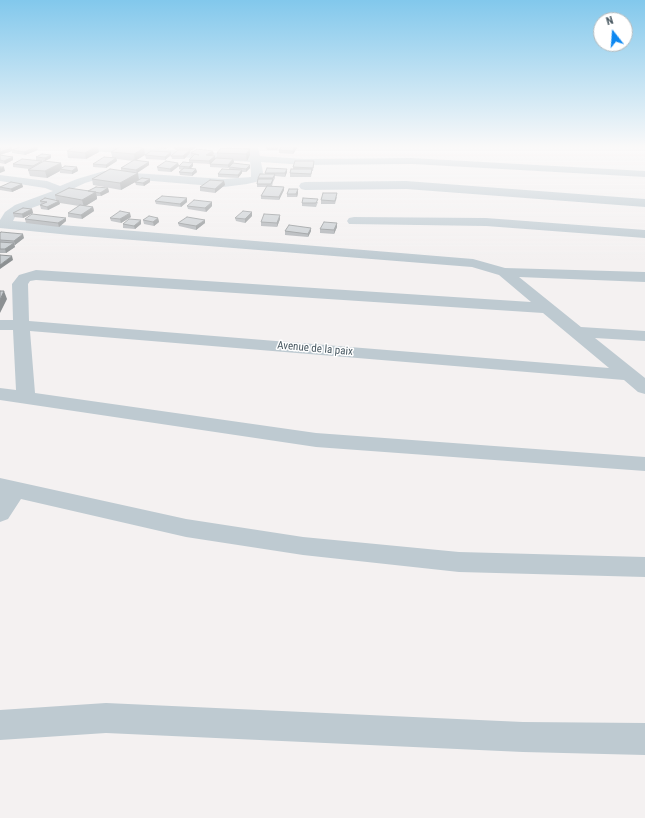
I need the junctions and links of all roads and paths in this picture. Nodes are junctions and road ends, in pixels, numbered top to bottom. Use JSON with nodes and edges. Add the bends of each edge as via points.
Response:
{"nodes":[{"id":1,"x":47,"y":185,"type":"edge"},
{"id":2,"x":71,"y":185,"type":"edge"},
{"id":3,"x":388,"y":185,"type":"edge"},
{"id":4,"x":408,"y":185,"type":"edge"},
{"id":5,"x":305,"y":186,"type":"dead end"},
{"id":6,"x":60,"y":190,"type":"junction"},
{"id":7,"x":645,"y":203,"type":"edge"},
{"id":8,"x":354,"y":221,"type":"dead end"},
{"id":9,"x":2,"y":224,"type":"edge"},
{"id":10,"x":645,"y":234,"type":"edge"},
{"id":11,"x":504,"y":272,"type":"junction"},
{"id":12,"x":645,"y":277,"type":"edge"},
{"id":13,"x":548,"y":308,"type":"junction"},
{"id":14,"x":0,"y":325,"type":"edge"},
{"id":15,"x":21,"y":325,"type":"junction"},
{"id":16,"x":578,"y":332,"type":"junction"},
{"id":17,"x":645,"y":336,"type":"edge"},
{"id":18,"x":629,"y":375,"type":"junction"},
{"id":19,"x":645,"y":388,"type":"edge"},
{"id":20,"x":0,"y":394,"type":"edge"},
{"id":21,"x":26,"y":397,"type":"junction"},
{"id":22,"x":645,"y":464,"type":"edge"},
{"id":23,"x":7,"y":488,"type":"edge"},
{"id":24,"x":0,"y":513,"type":"edge"},
{"id":25,"x":645,"y":567,"type":"edge"},
{"id":26,"x":0,"y":725,"type":"edge"},
{"id":27,"x":645,"y":739,"type":"edge"}],
"edges":[{"from":1,"to":6,"type":"street"},
{"from":2,"to":6,"type":"street"},
{"from":3,"to":5,"type":"street"},
{"from":4,"to":7,"type":"street"},
{"from":6,"to":9,"type":"street","via":[[56,194],[19,208]]},
{"from":8,"to":10,"type":"street","via":[[486,222]]},
{"from":9,"to":11,"type":"street","via":[[473,263]]},
{"from":11,"to":12,"type":"street"},
{"from":11,"to":13,"type":"street"},
{"from":13,"to":15,"type":"street","via":[[36,275],[24,278],[20,284]]},
{"from":13,"to":16,"type":"street"},
{"from":14,"to":15,"type":"street","name":"Avenue de la paix"},
{"from":15,"to":18,"type":"street","name":"Avenue de la paix"},
{"from":15,"to":21,"type":"street"},
{"from":16,"to":17,"type":"street"},
{"from":16,"to":18,"type":"street"},
{"from":18,"to":19,"type":"street"},
{"from":20,"to":21,"type":"street"},
{"from":21,"to":22,"type":"street","via":[[316,440]]},
{"from":23,"to":24,"type":"street"},
{"from":23,"to":25,"type":"street","via":[[186,528],[303,546],[459,562]]},
{"from":26,"to":27,"type":"street","via":[[106,718],[524,737]]}]}
